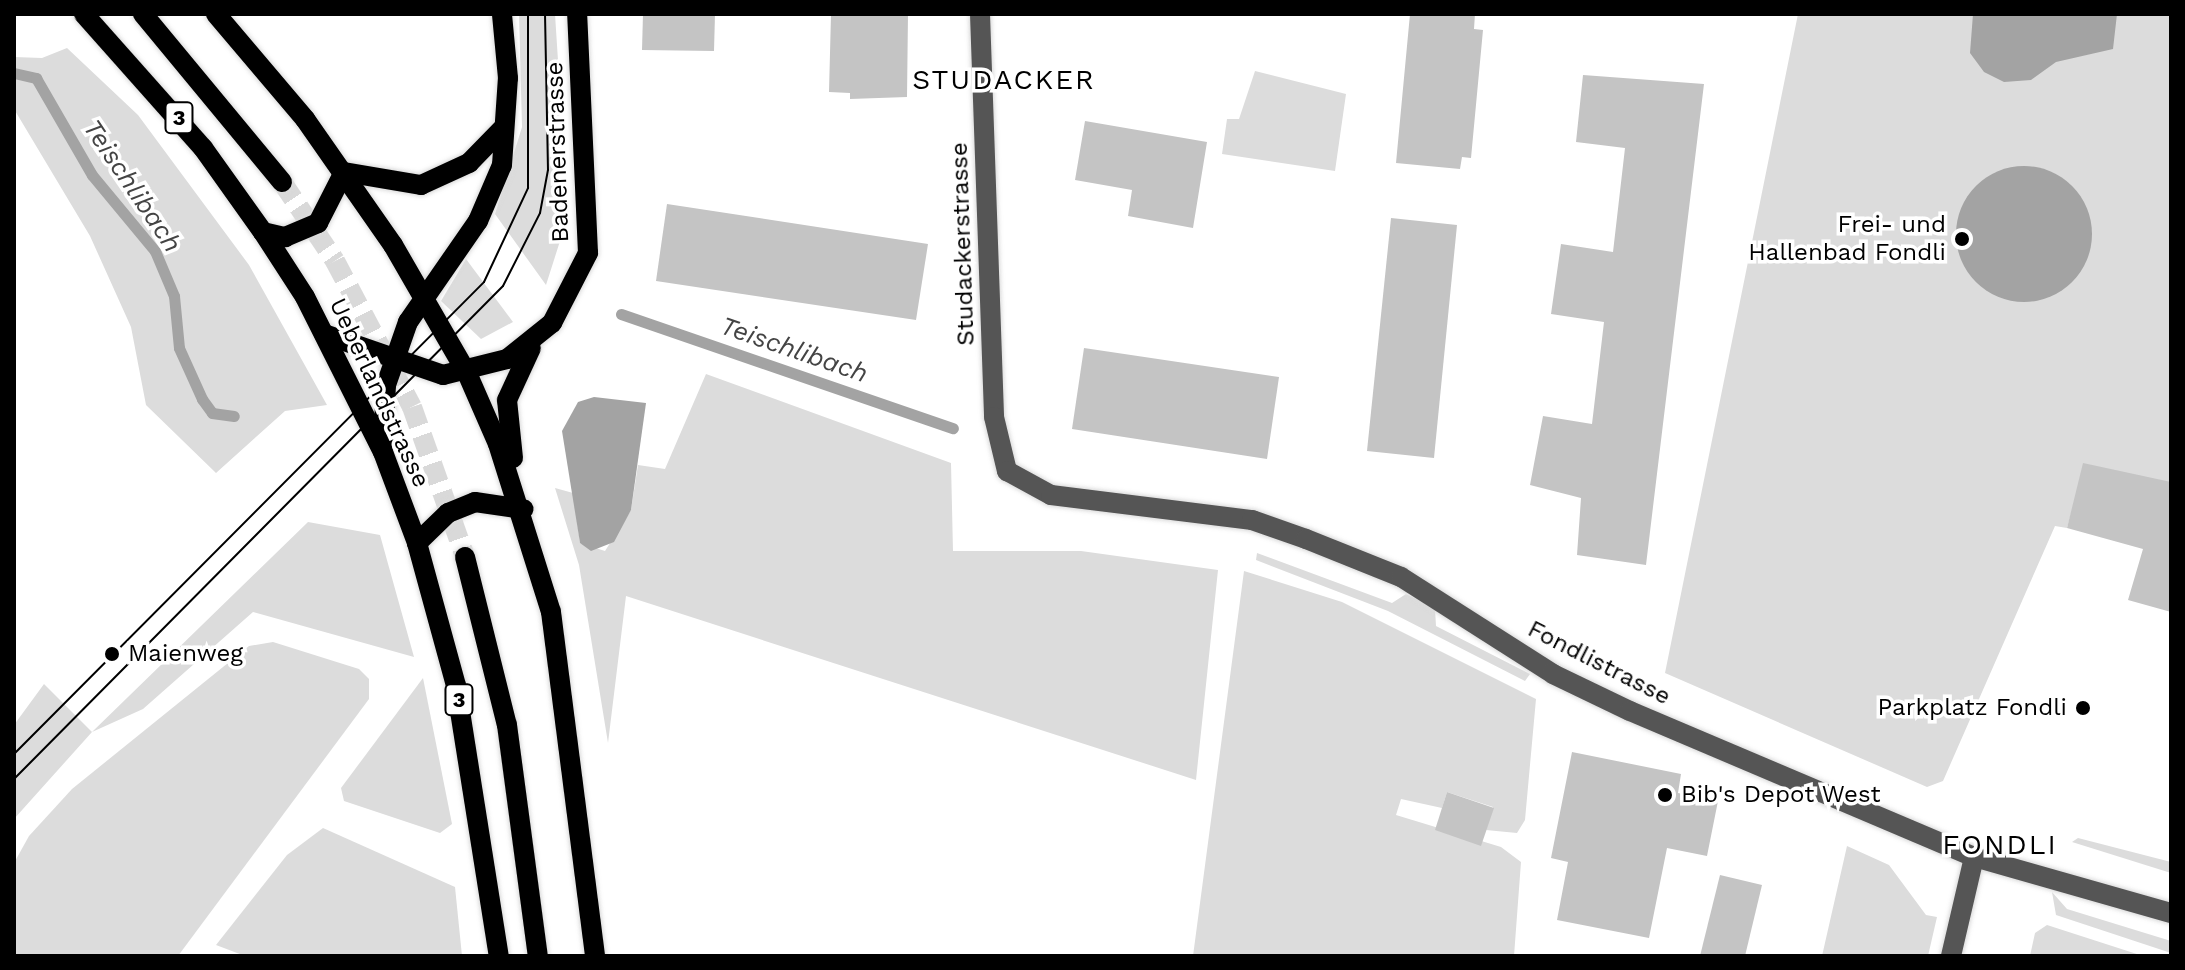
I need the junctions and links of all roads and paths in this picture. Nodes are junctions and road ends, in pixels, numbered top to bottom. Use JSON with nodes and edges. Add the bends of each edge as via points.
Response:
{"nodes":[{"id":1,"x":84,"y":14,"type":"edge"},
{"id":2,"x":143,"y":14,"type":"edge"},
{"id":3,"x":216,"y":14,"type":"edge"},
{"id":4,"x":502,"y":14,"type":"edge"},
{"id":5,"x":577,"y":14,"type":"edge"},
{"id":6,"x":980,"y":14,"type":"edge"},
{"id":7,"x":503,"y":128,"type":"junction"},
{"id":8,"x":344,"y":172,"type":"junction"},
{"id":9,"x":282,"y":182,"type":"tunnel mouth"},
{"id":10,"x":263,"y":232,"type":"junction"},
{"id":11,"x":422,"y":296,"type":"junction"},
{"id":12,"x":324,"y":334,"type":"junction"},
{"id":13,"x":535,"y":341,"type":"junction"},
{"id":14,"x":392,"y":363,"type":"junction"},
{"id":15,"x":467,"y":373,"type":"junction"},
{"id":16,"x":383,"y":452,"type":"junction"},
{"id":17,"x":1007,"y":471,"type":"joint"},
{"id":18,"x":523,"y":509,"type":"junction"},
{"id":19,"x":417,"y":543,"type":"junction"},
{"id":20,"x":465,"y":557,"type":"tunnel mouth"},
{"id":21,"x":1974,"y":857,"type":"junction"},
{"id":22,"x":2171,"y":913,"type":"edge"},
{"id":23,"x":499,"y":956,"type":"edge"},
{"id":24,"x":538,"y":956,"type":"edge"},
{"id":25,"x":595,"y":956,"type":"edge"},
{"id":26,"x":1951,"y":956,"type":"edge"}],
"edges":[{"from":1,"to":10,"type":"main road","name":"Ueberlandstrasse","number":"3","via":[[185,126]]},
{"from":2,"to":9,"type":"main road","number":"3"},
{"from":3,"to":8,"type":"main road"},
{"from":4,"to":7,"type":"main road","name":"Badenerstrasse","via":[[508,78]]},
{"from":5,"to":13,"type":"main road","name":"Badenerstrasse","via":[[588,253],[568,300]]},
{"from":6,"to":17,"type":"street","name":"Studackerstrasse","via":[[994,417]]},
{"from":7,"to":8,"type":"main road","via":[[469,163],[421,185]]},
{"from":7,"to":11,"type":"main road","name":"Badenerstrasse","via":[[502,165],[493,190]]},
{"from":8,"to":10,"type":"main road","via":[[318,223],[285,237]]},
{"from":8,"to":11,"type":"main road"},
{"from":10,"to":12,"type":"main road","name":"Ueberlandstrasse","number":"3"},
{"from":11,"to":14,"type":"main road","name":"Badenerstrasse"},
{"from":11,"to":15,"type":"main road"},
{"from":12,"to":14,"type":"main road"},
{"from":12,"to":16,"type":"main road","name":"Ueberlandstrasse","number":"3"},
{"from":13,"to":15,"type":"main road","name":"Badenerstrasse"},
{"from":13,"to":18,"type":"main road","via":[[507,400]]},
{"from":14,"to":15,"type":"main road"},
{"from":14,"to":16,"type":"main road","name":"Badenerstrasse"},
{"from":15,"to":18,"type":"main road"},
{"from":16,"to":19,"type":"main road","name":"Ueberlandstrasse","number":"3"},
{"from":17,"to":21,"type":"street","name":"Fondlistrasse","via":[[1051,495],[1252,520],[1306,539],[1401,577],[1553,674],[1630,711]]},
{"from":18,"to":19,"type":"main road","via":[[475,502],[448,513]]},
{"from":18,"to":25,"type":"main road","via":[[551,612],[570,724]]},
{"from":19,"to":23,"type":"main road","name":"Ueberlandstrasse","number":"3","via":[[473,768]]},
{"from":20,"to":24,"type":"main road","number":"3","via":[[507,725]]},
{"from":21,"to":22,"type":"street","name":"Fondlistrasse"},
{"from":21,"to":26,"type":"street"}]}
